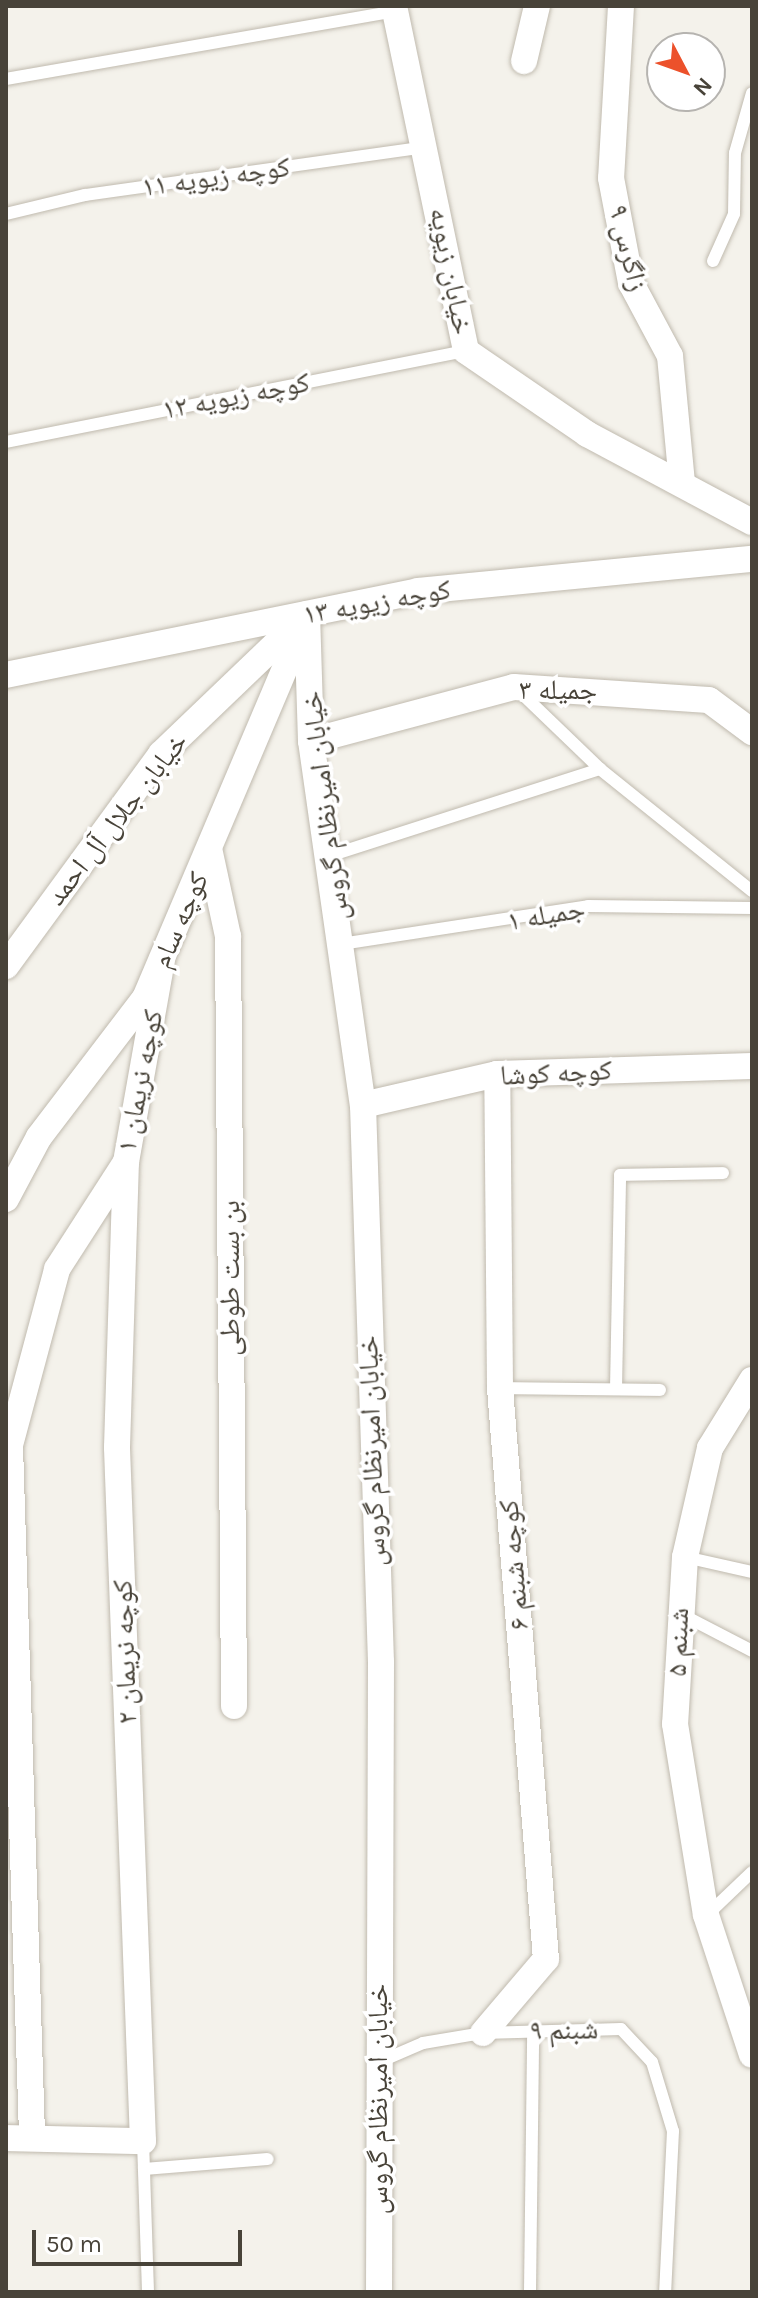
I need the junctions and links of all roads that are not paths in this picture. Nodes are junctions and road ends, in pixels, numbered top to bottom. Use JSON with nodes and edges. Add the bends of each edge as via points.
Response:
{"nodes":[{"id":1,"x":537,"y":6,"type":"edge"},
{"id":2,"x":621,"y":6,"type":"edge"},
{"id":3,"x":395,"y":9,"type":"edge"},
{"id":4,"x":524,"y":61,"type":"dead end"},
{"id":5,"x":6,"y":79,"type":"edge"},
{"id":6,"x":752,"y":93,"type":"edge"},
{"id":7,"x":428,"y":147,"type":"junction"},
{"id":8,"x":6,"y":214,"type":"edge"},
{"id":9,"x":713,"y":261,"type":"dead end"},
{"id":10,"x":466,"y":351,"type":"junction"},
{"id":11,"x":6,"y":442,"type":"edge"},
{"id":12,"x":682,"y":482,"type":"junction"},
{"id":13,"x":752,"y":522,"type":"edge"},
{"id":14,"x":752,"y":559,"type":"edge"},
{"id":15,"x":307,"y":614,"type":"junction"},
{"id":16,"x":6,"y":675,"type":"edge"},
{"id":17,"x":514,"y":687,"type":"junction"},
{"id":18,"x":752,"y":732,"type":"edge"},
{"id":19,"x":311,"y":741,"type":"junction"},
{"id":20,"x":600,"y":769,"type":"junction"},
{"id":21,"x":210,"y":853,"type":"junction"},
{"id":22,"x":329,"y":856,"type":"junction"},
{"id":23,"x":752,"y":891,"type":"edge"},
{"id":24,"x":752,"y":908,"type":"edge"},
{"id":25,"x":341,"y":944,"type":"junction"},
{"id":26,"x":162,"y":960,"type":"junction"},
{"id":27,"x":6,"y":966,"type":"edge"},
{"id":28,"x":752,"y":1066,"type":"edge"},
{"id":29,"x":497,"y":1074,"type":"junction"},
{"id":30,"x":363,"y":1105,"type":"junction"},
{"id":31,"x":126,"y":1162,"type":"junction"},
{"id":32,"x":723,"y":1173,"type":"dead end"},
{"id":33,"x":6,"y":1199,"type":"edge"},
{"id":34,"x":752,"y":1380,"type":"edge"},
{"id":35,"x":500,"y":1388,"type":"junction"},
{"id":36,"x":616,"y":1389,"type":"junction"},
{"id":37,"x":660,"y":1390,"type":"dead end"},
{"id":38,"x":685,"y":1557,"type":"junction"},
{"id":39,"x":752,"y":1572,"type":"edge"},
{"id":40,"x":678,"y":1613,"type":"junction"},
{"id":41,"x":752,"y":1651,"type":"edge"},
{"id":42,"x":234,"y":1706,"type":"dead end"},
{"id":43,"x":752,"y":1872,"type":"edge"},
{"id":44,"x":706,"y":1915,"type":"junction"},
{"id":45,"x":533,"y":2030,"type":"junction"},
{"id":46,"x":483,"y":2033,"type":"junction"},
{"id":47,"x":752,"y":2055,"type":"edge"},
{"id":48,"x":377,"y":2062,"type":"junction"},
{"id":49,"x":19,"y":2137,"type":"edge"},
{"id":50,"x":143,"y":2141,"type":"junction"},
{"id":51,"x":268,"y":2159,"type":"dead end"},
{"id":52,"x":144,"y":2169,"type":"junction"},
{"id":53,"x":148,"y":2292,"type":"edge"},
{"id":54,"x":379,"y":2292,"type":"edge"},
{"id":55,"x":530,"y":2292,"type":"edge"},
{"id":56,"x":665,"y":2292,"type":"edge"}],
"edges":[{"from":1,"to":4,"type":"street"},
{"from":2,"to":12,"type":"street","name":"زاگرس ۹","via":[[611,178],[631,283],[670,356]]},
{"from":3,"to":5,"type":"lane"},
{"from":3,"to":7,"type":"street","name":"خیابان زیویه"},
{"from":6,"to":9,"type":"lane","via":[[735,153],[734,214]]},
{"from":7,"to":8,"type":"lane","name":"کوچه زیویه ۱۱","via":[[85,195]]},
{"from":7,"to":10,"type":"street","name":"خیابان زیویه"},
{"from":10,"to":11,"type":"lane","name":"کوچه زیویه ۱۲"},
{"from":10,"to":12,"type":"street","name":"خیابان زیویه","via":[[587,434]]},
{"from":12,"to":13,"type":"street","name":"خیابان زیویه"},
{"from":14,"to":15,"type":"street","name":"کوچه زیویه ۱۳","via":[[418,591]]},
{"from":15,"to":16,"type":"street","name":"کوچه زیویه ۱۳"},
{"from":15,"to":19,"type":"street","name":"خیابان امیرنظام گروس"},
{"from":15,"to":21,"type":"street","name":"کوچه سام"},
{"from":15,"to":27,"type":"street","name":"خیابان جلال آل احمد","via":[[161,754]]},
{"from":17,"to":18,"type":"street","name":"جمیله ۳","via":[[709,700]]},
{"from":17,"to":19,"type":"street","name":"جمیله ۳"},
{"from":17,"to":20,"type":"lane"},
{"from":19,"to":22,"type":"street","name":"خیابان امیرنظام گروس"},
{"from":20,"to":22,"type":"lane"},
{"from":20,"to":23,"type":"lane"},
{"from":21,"to":26,"type":"street","name":"کوچه سام"},
{"from":21,"to":42,"type":"street","name":"بن بست طوطی","via":[[228,936]]},
{"from":22,"to":25,"type":"street","name":"خیابان امیرنظام گروس"},
{"from":24,"to":25,"type":"lane","name":"جمیله ۱","via":[[588,906]]},
{"from":25,"to":30,"type":"street","name":"خیابان امیرنظام گروس"},
{"from":26,"to":31,"type":"street","name":"کوچه نریمان ۱"},
{"from":26,"to":33,"type":"street","name":"کوچه سام","via":[[145,998],[39,1137]]},
{"from":28,"to":29,"type":"street","name":"کوچه کوشا"},
{"from":29,"to":30,"type":"street","name":"کوچه کوشا"},
{"from":29,"to":35,"type":"street","name":"کوچه شبنم ۶"},
{"from":30,"to":48,"type":"street","name":"خیابان امیرنظام گروس","via":[[381,1662]]},
{"from":31,"to":49,"type":"street","name":"کوچه نریمان ۱","via":[[57,1269],[10,1445]]},
{"from":31,"to":50,"type":"street","name":"کوچه نریمان ۲","via":[[117,1447]]},
{"from":32,"to":36,"type":"lane","via":[[620,1175]]},
{"from":34,"to":38,"type":"street","name":"شبنم ۵","via":[[710,1448]]},
{"from":35,"to":36,"type":"lane"},
{"from":35,"to":46,"type":"street","name":"کوچه شبنم ۶","via":[[546,1959]]},
{"from":36,"to":37,"type":"lane"},
{"from":38,"to":39,"type":"lane"},
{"from":38,"to":40,"type":"street","name":"شبنم ۵"},
{"from":40,"to":41,"type":"lane"},
{"from":40,"to":44,"type":"street","name":"شبنم ۵","via":[[675,1724]]},
{"from":43,"to":44,"type":"lane"},
{"from":44,"to":47,"type":"street","name":"شبنم ۵"},
{"from":45,"to":46,"type":"lane","name":"شبنم ۹"},
{"from":45,"to":55,"type":"lane"},
{"from":45,"to":56,"type":"lane","name":"شبنم ۹","via":[[621,2029],[652,2062],[673,2131]]},
{"from":46,"to":48,"type":"lane","name":"شبنم ۹","via":[[423,2043]]},
{"from":48,"to":54,"type":"street","name":"خیابان امیرنظام گروس"},
{"from":49,"to":50,"type":"street"},
{"from":50,"to":52,"type":"lane"},
{"from":51,"to":52,"type":"lane"},
{"from":52,"to":53,"type":"lane"}]}
